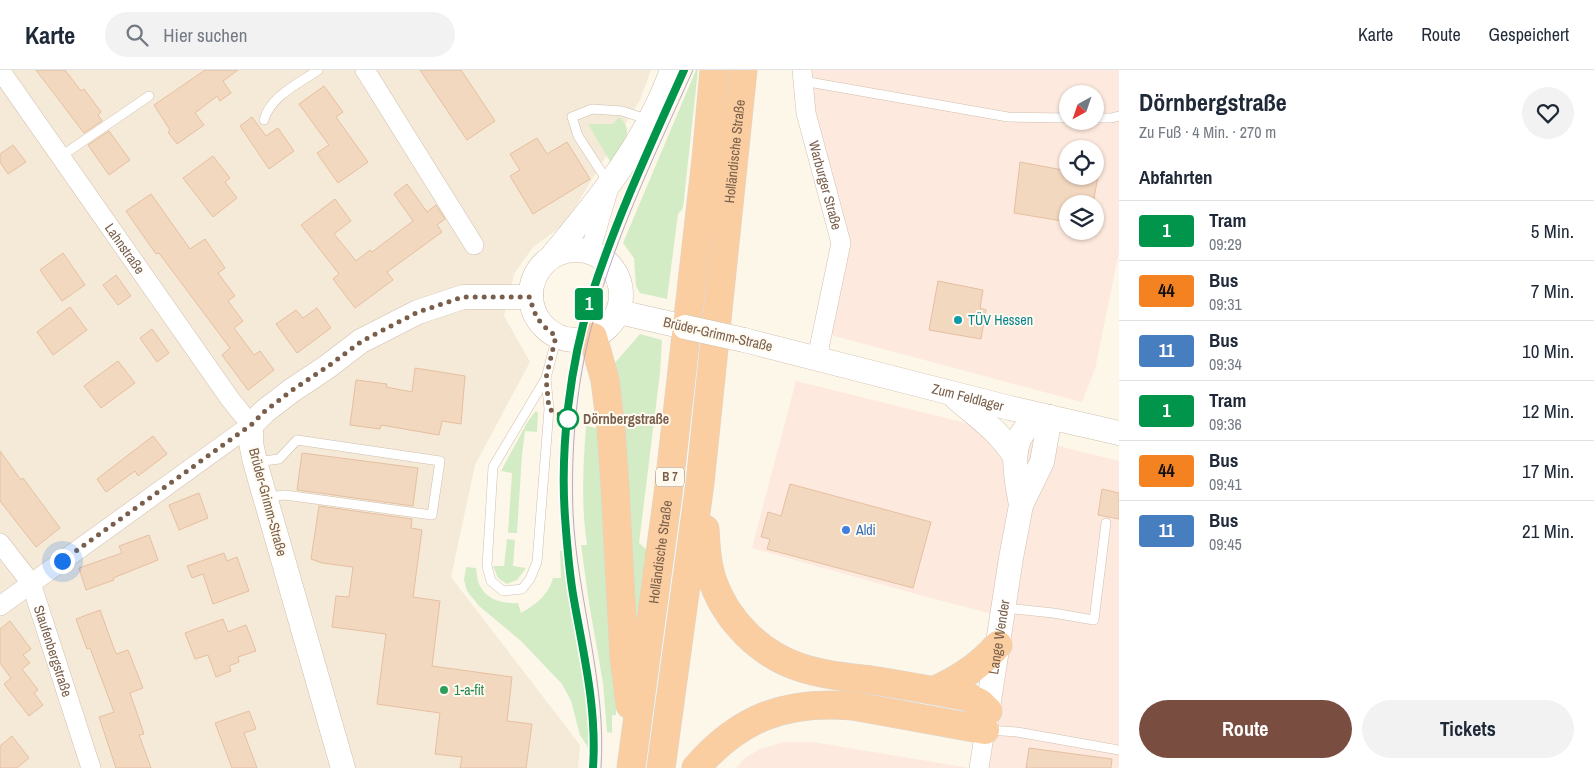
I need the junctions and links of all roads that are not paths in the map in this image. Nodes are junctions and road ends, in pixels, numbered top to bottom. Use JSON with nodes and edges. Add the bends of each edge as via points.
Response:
{"nodes":[{"id":1,"x":0,"y":70,"type":"edge"},
{"id":2,"x":318,"y":70,"type":"edge"},
{"id":3,"x":365,"y":70,"type":"edge"},
{"id":4,"x":672,"y":70,"type":"edge"},
{"id":5,"x":714,"y":70,"type":"edge"},
{"id":6,"x":743,"y":70,"type":"edge"},
{"id":7,"x":803,"y":76,"type":"edge"},
{"id":8,"x":149,"y":96,"type":"dead end"},
{"id":9,"x":1119,"y":116,"type":"edge"},
{"id":10,"x":1059,"y":118,"type":"edge"},
{"id":11,"x":1104,"y":118,"type":"edge"},
{"id":12,"x":264,"y":120,"type":"dead end"},
{"id":13,"x":649,"y":120,"type":"junction"},
{"id":14,"x":60,"y":157,"type":"junction"},
{"id":15,"x":610,"y":185,"type":"junction"},
{"id":16,"x":474,"y":245,"type":"dead end"},
{"id":17,"x":590,"y":252,"type":"junction"},
{"id":18,"x":553,"y":255,"type":"junction"},
{"id":19,"x":530,"y":297,"type":"junction"},
{"id":20,"x":619,"y":312,"type":"junction"},
{"id":21,"x":556,"y":336,"type":"junction"},
{"id":22,"x":593,"y":337,"type":"junction"},
{"id":23,"x":817,"y":358,"type":"junction"},
{"id":24,"x":546,"y":378,"type":"junction"},
{"id":25,"x":951,"y":393,"type":"junction"},
{"id":26,"x":1050,"y":417,"type":"junction"},
{"id":27,"x":251,"y":425,"type":"junction"},
{"id":28,"x":1119,"y":433,"type":"edge"},
{"id":29,"x":1014,"y":457,"type":"junction"},
{"id":30,"x":255,"y":462,"type":"junction"},
{"id":31,"x":700,"y":483,"type":"junction"},
{"id":32,"x":265,"y":497,"type":"junction"},
{"id":33,"x":1021,"y":505,"type":"junction"},
{"id":34,"x":1106,"y":523,"type":"dead end"},
{"id":35,"x":0,"y":543,"type":"edge"},
{"id":36,"x":31,"y":583,"type":"junction"},
{"id":37,"x":0,"y":606,"type":"edge"},
{"id":38,"x":1004,"y":608,"type":"junction"},
{"id":39,"x":998,"y":645,"type":"junction"},
{"id":40,"x":934,"y":690,"type":"junction"},
{"id":41,"x":987,"y":721,"type":"junction"},
{"id":42,"x":636,"y":736,"type":"junction"},
{"id":43,"x":1119,"y":750,"type":"edge"},
{"id":44,"x":91,"y":768,"type":"edge"},
{"id":45,"x":343,"y":768,"type":"edge"},
{"id":46,"x":631,"y":768,"type":"edge"},
{"id":47,"x":661,"y":768,"type":"edge"},
{"id":48,"x":696,"y":768,"type":"edge"},
{"id":49,"x":979,"y":768,"type":"edge"}],
"edges":[{"from":1,"to":14,"type":"street","name":"Lahnstraße"},
{"from":2,"to":12,"type":"lane","via":[[278,98],[266,112]]},
{"from":3,"to":16,"type":"street"},
{"from":4,"to":13,"type":"street"},
{"from":5,"to":42,"type":"highway","name":"Holländische Straße","number":"B 7","via":[[668,494]]},
{"from":6,"to":31,"type":"highway","name":"Holländische Straße","number":"B 7"},
{"from":7,"to":10,"type":"lane","via":[[1008,117]]},
{"from":7,"to":23,"type":"street","name":"Warburger Straße","via":[[806,113],[841,243]]},
{"from":8,"to":14,"type":"lane"},
{"from":9,"to":11,"type":"lane"},
{"from":13,"to":15,"type":"street"},
{"from":13,"to":15,"type":"lane","via":[[622,111],[592,109],[572,117],[578,136]]},
{"from":14,"to":27,"type":"street","name":"Lahnstraße"},
{"from":15,"to":17,"type":"street"},
{"from":15,"to":18,"type":"street"},
{"from":17,"to":18,"type":"street","via":[[577,249]]},
{"from":17,"to":20,"type":"street","via":[[608,263],[617,275],[621,287]]},
{"from":18,"to":19,"type":"street","via":[[536,273]]},
{"from":19,"to":21,"type":"street","via":[[538,320]]},
{"from":19,"to":27,"type":"street","via":[[463,297],[418,312],[362,341],[265,411]]},
{"from":20,"to":22,"type":"street","via":[[608,327]]},
{"from":20,"to":23,"type":"street","name":"Brüder-Grimm-Straße","bridge":true},
{"from":21,"to":22,"type":"street","via":[[572,340]]},
{"from":21,"to":24,"type":"lane"},
{"from":22,"to":42,"type":"highway","via":[[605,380],[611,429],[624,658]]},
{"from":23,"to":25,"type":"street","name":"Zum Feldlager"},
{"from":24,"to":24,"type":"lane","via":[[549,409],[537,562],[522,590],[503,591],[492,581],[487,566],[494,466]]},
{"from":25,"to":26,"type":"street","name":"Zum Feldlager"},
{"from":25,"to":29,"type":"street","via":[[1009,446]]},
{"from":26,"to":28,"type":"street","name":"Zum Feldlager"},
{"from":26,"to":29,"type":"street","via":[[1032,424],[1023,432]]},
{"from":26,"to":33,"type":"street","via":[[1042,462]]},
{"from":27,"to":30,"type":"street","name":"Brüder-Grimm-Straße"},
{"from":27,"to":36,"type":"street"},
{"from":29,"to":33,"type":"street"},
{"from":30,"to":32,"type":"street","name":"Brüder-Grimm-Straße"},
{"from":30,"to":32,"type":"lane","via":[[279,459],[297,440],[440,461],[432,515],[286,495]]},
{"from":31,"to":40,"type":"highway","via":[[713,582],[730,615],[754,642],[784,661],[817,672]]},
{"from":31,"to":47,"type":"highway","number":"B 7"},
{"from":32,"to":45,"type":"street","name":"Brüder-Grimm-Straße"},
{"from":33,"to":38,"type":"street","name":"Lange Wender"},
{"from":34,"to":38,"type":"lane","via":[[1094,620]]},
{"from":35,"to":36,"type":"street","name":"Staufenbergstraße"},
{"from":36,"to":37,"type":"street"},
{"from":36,"to":44,"type":"street","name":"Staufenbergstraße"},
{"from":38,"to":39,"type":"street","name":"Lange Wender"},
{"from":39,"to":40,"type":"highway","via":[[967,674]]},
{"from":39,"to":41,"type":"street","name":"Lange Wender"},
{"from":40,"to":41,"type":"highway","via":[[968,697],[980,703]]},
{"from":41,"to":43,"type":"lane","via":[[1017,732]]},
{"from":41,"to":48,"type":"highway","via":[[813,704],[775,712],[756,720],[722,741]]},
{"from":41,"to":49,"type":"street","name":"Lange Wender"},
{"from":42,"to":46,"type":"highway","name":"Holländische Straße","number":"B 7"}]}
